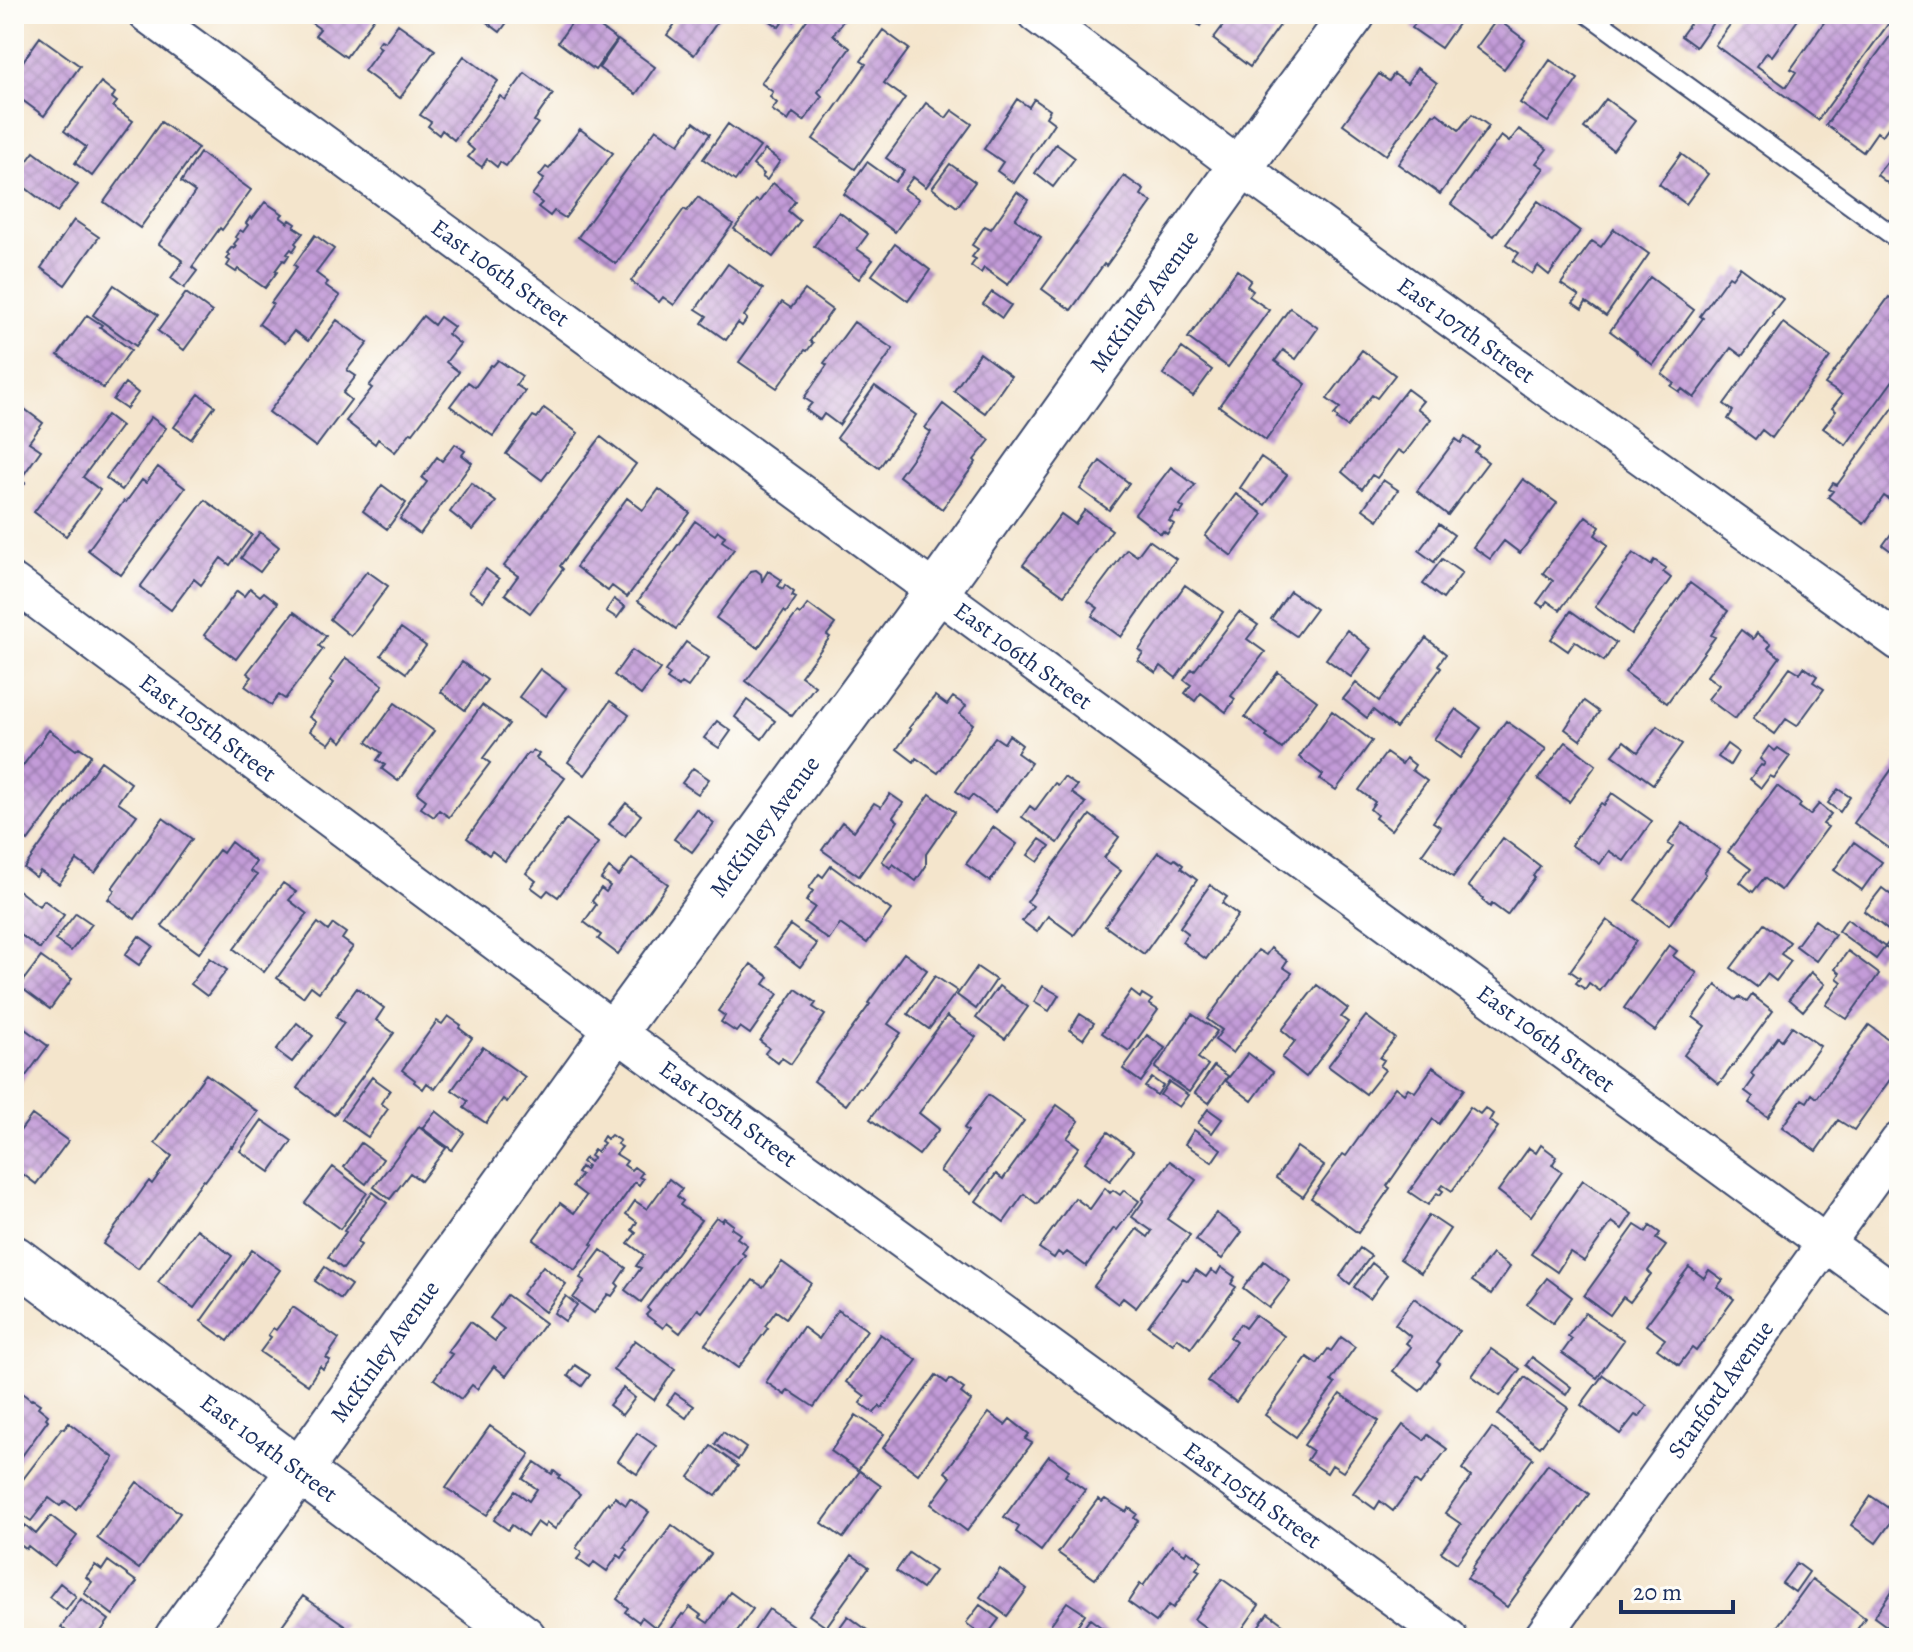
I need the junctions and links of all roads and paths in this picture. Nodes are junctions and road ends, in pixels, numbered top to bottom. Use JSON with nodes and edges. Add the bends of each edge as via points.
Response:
{"nodes":[{"id":1,"x":147,"y":14,"type":"edge"},
{"id":2,"x":1036,"y":14,"type":"edge"},
{"id":3,"x":1353,"y":14,"type":"edge"},
{"id":4,"x":1588,"y":14,"type":"edge"},
{"id":5,"x":1240,"y":167,"type":"junction"},
{"id":6,"x":1899,"y":240,"type":"edge"},
{"id":7,"x":14,"y":583,"type":"edge"},
{"id":8,"x":936,"y":592,"type":"junction"},
{"id":9,"x":1899,"y":642,"type":"edge"},
{"id":10,"x":615,"y":1031,"type":"junction"},
{"id":11,"x":1899,"y":1141,"type":"edge"},
{"id":12,"x":1826,"y":1243,"type":"junction"},
{"id":13,"x":14,"y":1258,"type":"edge"},
{"id":14,"x":1899,"y":1297,"type":"edge"},
{"id":15,"x":299,"y":1471,"type":"junction"},
{"id":16,"x":177,"y":1638,"type":"edge"},
{"id":17,"x":524,"y":1638,"type":"edge"},
{"id":18,"x":1449,"y":1638,"type":"edge"},
{"id":19,"x":1542,"y":1638,"type":"edge"}],
"edges":[{"from":1,"to":8,"type":"street","name":"East 106th Street"},
{"from":2,"to":5,"type":"street","name":"East 107th Street"},
{"from":3,"to":5,"type":"street","name":"McKinley Avenue"},
{"from":4,"to":6,"type":"lane"},
{"from":5,"to":8,"type":"street","name":"McKinley Avenue"},
{"from":5,"to":9,"type":"street","name":"East 107th Street"},
{"from":7,"to":10,"type":"street","name":"East 105th Street"},
{"from":8,"to":10,"type":"street","name":"McKinley Avenue"},
{"from":8,"to":12,"type":"street","name":"East 106th Street"},
{"from":10,"to":15,"type":"street","name":"McKinley Avenue"},
{"from":10,"to":18,"type":"street","name":"East 105th Street"},
{"from":11,"to":12,"type":"street","name":"Stanford Avenue"},
{"from":12,"to":14,"type":"street","name":"East 106th Street"},
{"from":12,"to":19,"type":"street","name":"Stanford Avenue"},
{"from":13,"to":15,"type":"street","name":"East 104th Street"},
{"from":15,"to":16,"type":"street","name":"McKinley Avenue"},
{"from":15,"to":17,"type":"street","name":"East 104th Street"}]}
